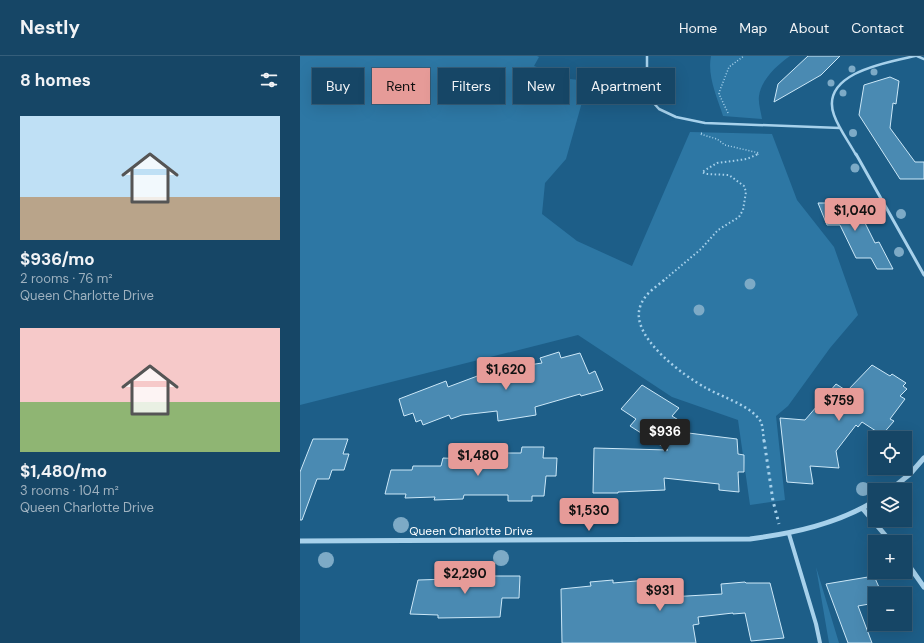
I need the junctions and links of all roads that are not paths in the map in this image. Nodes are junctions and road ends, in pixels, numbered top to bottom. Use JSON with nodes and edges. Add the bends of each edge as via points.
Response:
{"nodes":[{"id":1,"x":647,"y":56,"type":"edge"},
{"id":2,"x":894,"y":56,"type":"edge"},
{"id":3,"x":916,"y":56,"type":"edge"},
{"id":4,"x":901,"y":60,"type":"junction"},
{"id":5,"x":924,"y":60,"type":"edge"},
{"id":6,"x":840,"y":128,"type":"junction"},
{"id":7,"x":924,"y":274,"type":"edge"},
{"id":8,"x":924,"y":458,"type":"edge"},
{"id":9,"x":899,"y":483,"type":"edge"},
{"id":10,"x":868,"y":505,"type":"edge"},
{"id":11,"x":863,"y":508,"type":"junction"},
{"id":12,"x":786,"y":535,"type":"junction"},
{"id":13,"x":884,"y":535,"type":"edge"},
{"id":14,"x":300,"y":541,"type":"edge"},
{"id":15,"x":912,"y":570,"type":"edge"},
{"id":16,"x":924,"y":587,"type":"edge"},
{"id":17,"x":820,"y":643,"type":"edge"}],
"edges":[{"from":1,"to":6,"type":"street","via":[[648,95],[654,104],[666,113],[704,123]]},
{"from":2,"to":4,"type":"street"},
{"from":3,"to":4,"type":"street"},
{"from":3,"to":5,"type":"street"},
{"from":4,"to":6,"type":"street","via":[[859,72],[838,86],[832,96],[831,105]]},
{"from":6,"to":7,"type":"street"},
{"from":8,"to":9,"type":"street"},
{"from":10,"to":11,"type":"street","name":"Queen Charlotte Drive"},
{"from":11,"to":12,"type":"street","name":"Queen Charlotte Drive","via":[[844,518]]},
{"from":11,"to":13,"type":"street"},
{"from":12,"to":14,"type":"street","name":"Queen Charlotte Drive","via":[[715,540]]},
{"from":12,"to":17,"type":"lane"},
{"from":15,"to":16,"type":"street"}]}
